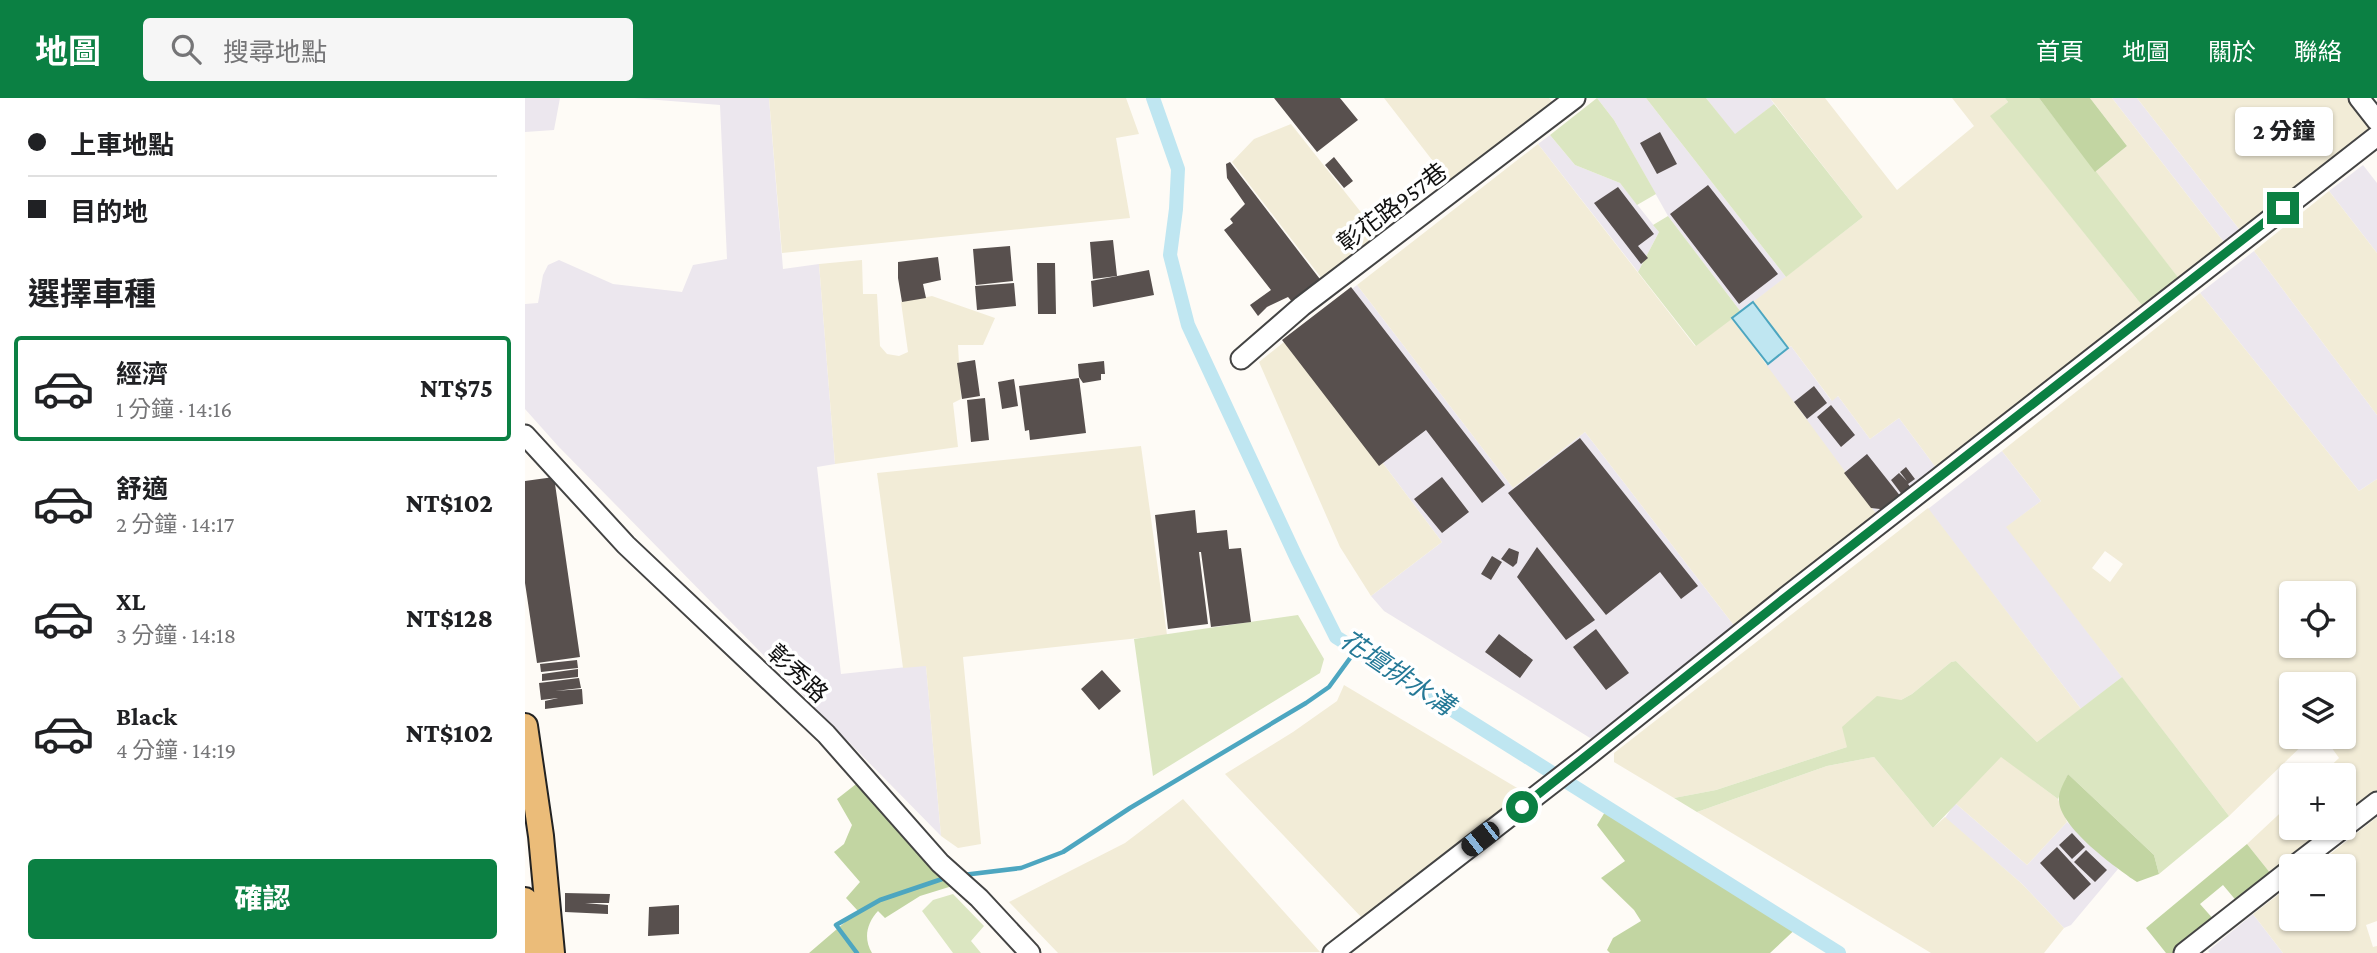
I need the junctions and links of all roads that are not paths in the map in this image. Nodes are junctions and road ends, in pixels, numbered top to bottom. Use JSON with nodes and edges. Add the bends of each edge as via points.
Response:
{"nodes":[{"id":1,"x":1576,"y":98,"type":"edge"},
{"id":2,"x":2359,"y":98,"type":"edge"},
{"id":3,"x":2377,"y":121,"type":"edge"},
{"id":4,"x":2377,"y":136,"type":"edge"},
{"id":5,"x":1241,"y":359,"type":"dead end"},
{"id":6,"x":525,"y":435,"type":"edge"},
{"id":7,"x":525,"y":726,"type":"edge"},
{"id":8,"x":2377,"y":802,"type":"edge"},
{"id":9,"x":2311,"y":854,"type":"edge"},
{"id":10,"x":2279,"y":879,"type":"edge"},
{"id":11,"x":525,"y":900,"type":"edge"},
{"id":12,"x":544,"y":937,"type":"edge"},
{"id":13,"x":530,"y":953,"type":"edge"},
{"id":14,"x":1030,"y":953,"type":"edge"},
{"id":15,"x":1333,"y":953,"type":"edge"},
{"id":16,"x":2184,"y":953,"type":"edge"}],
"edges":[{"from":1,"to":5,"type":"street","name":"彰花路957巷","via":[[1302,306]]},
{"from":2,"to":3,"type":"street"},
{"from":4,"to":15,"type":"street"},
{"from":6,"to":14,"type":"street","name":"彰秀路","via":[[626,545],[826,734],[940,863]]},
{"from":7,"to":12,"type":"main road"},
{"from":8,"to":9,"type":"street"},
{"from":10,"to":16,"type":"street"},
{"from":11,"to":12,"type":"main road"},
{"from":12,"to":13,"type":"main road"}]}
